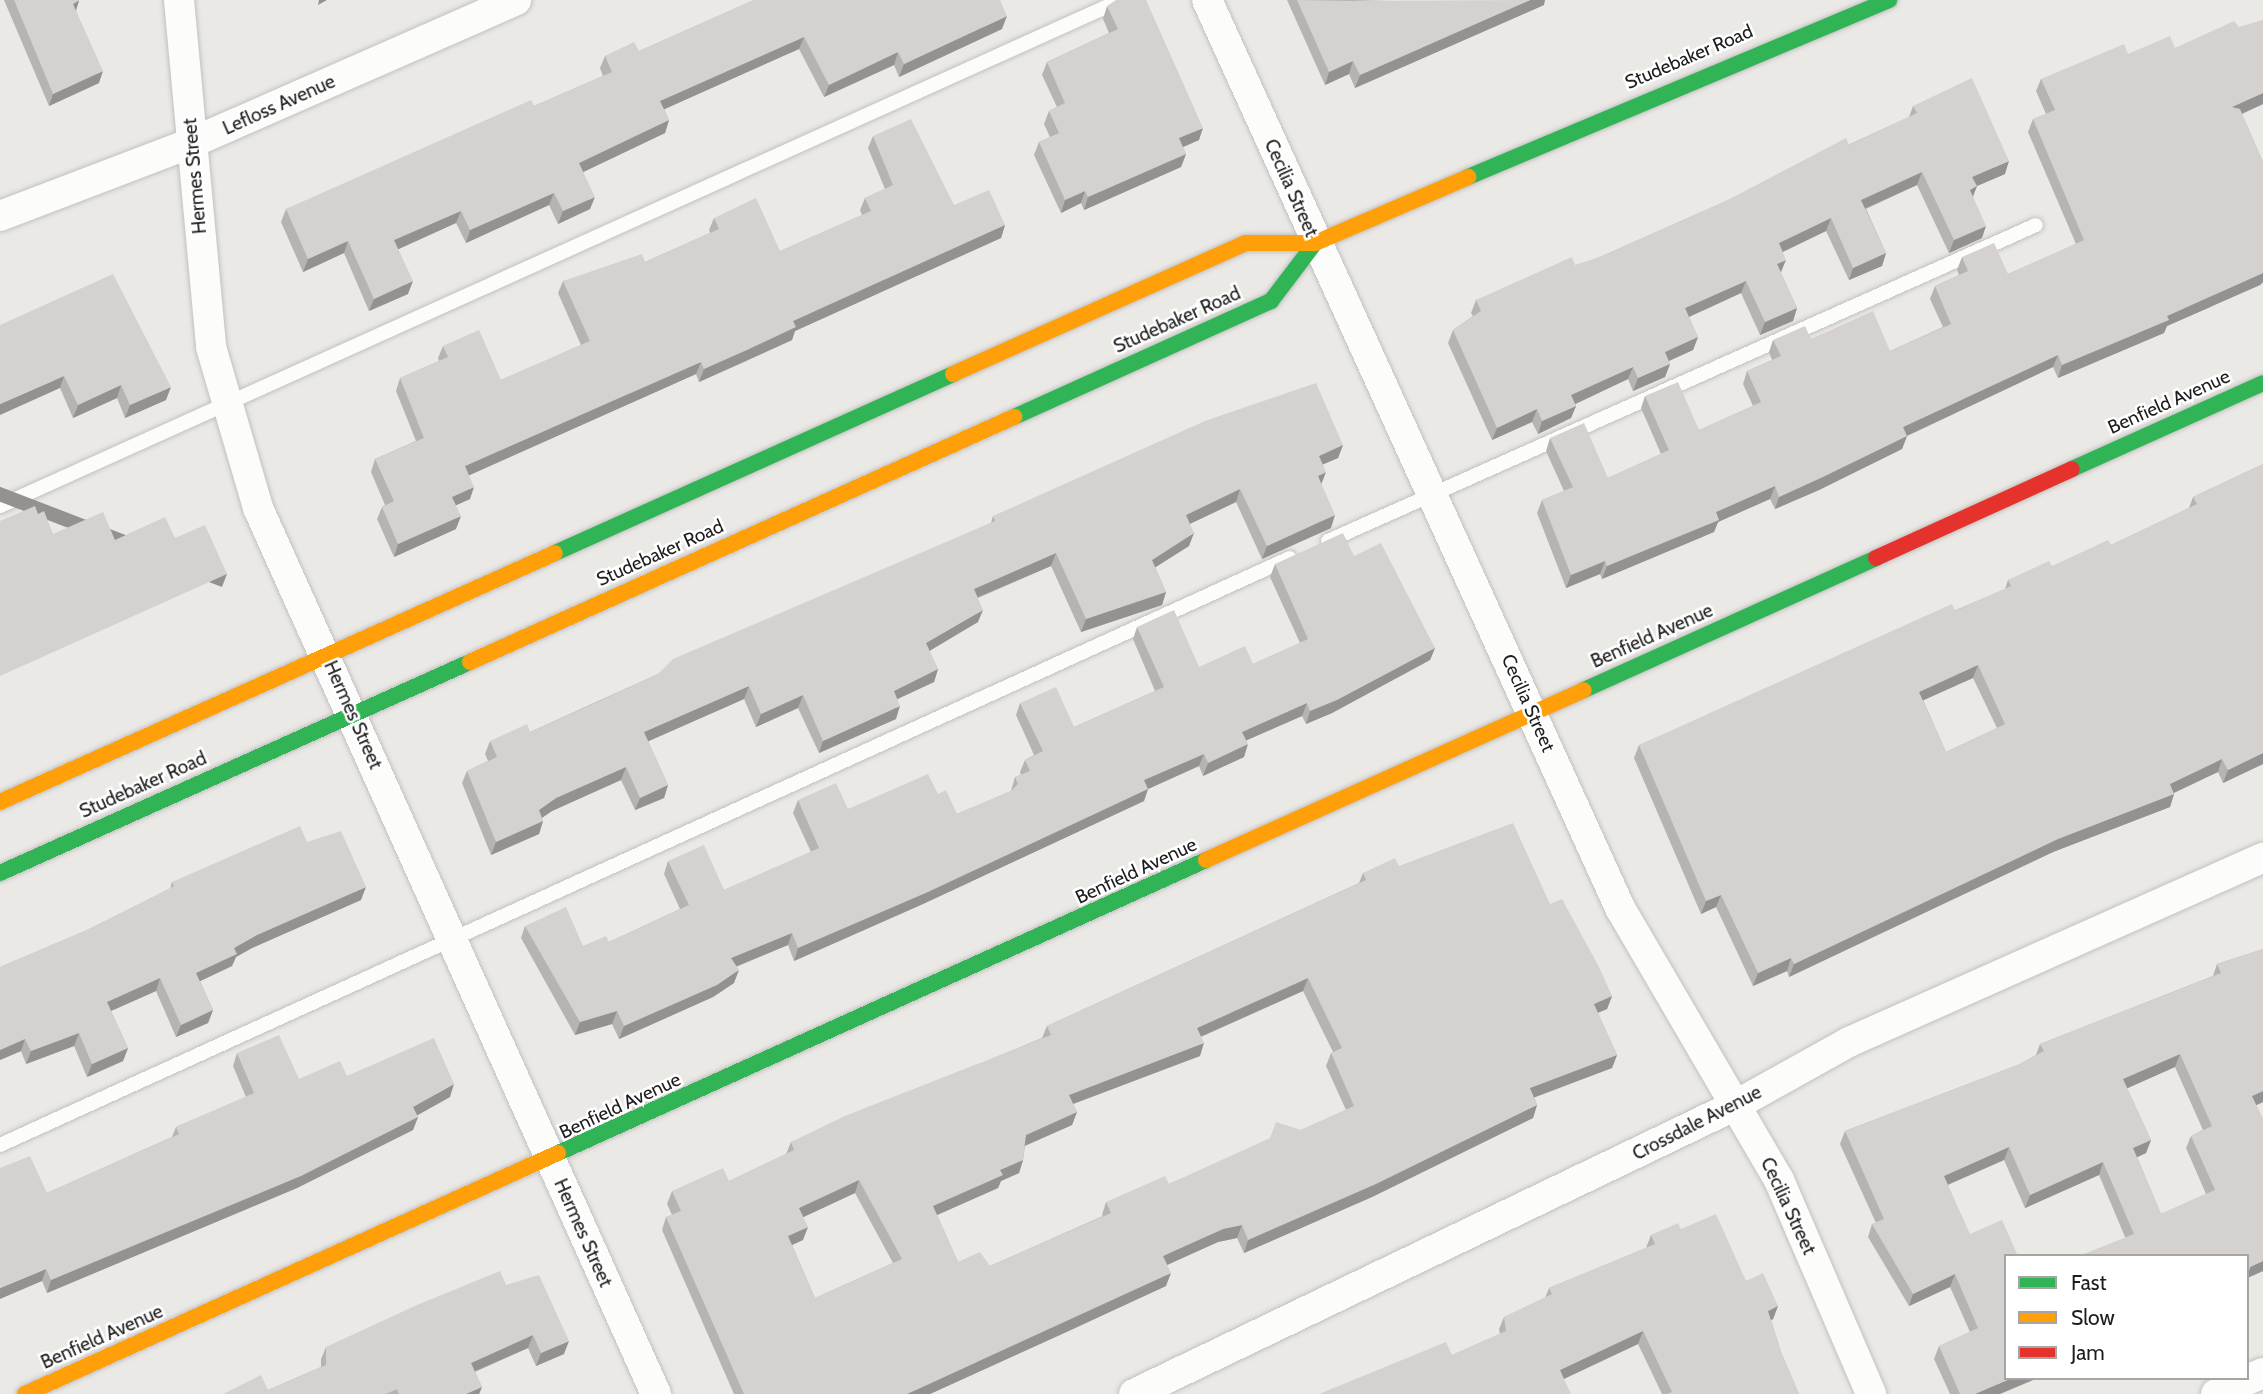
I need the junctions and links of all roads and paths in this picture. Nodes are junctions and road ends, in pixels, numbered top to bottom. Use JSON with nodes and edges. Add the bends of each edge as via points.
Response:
{"nodes":[{"id":1,"x":179,"y":0,"type":"edge"},
{"id":2,"x":516,"y":0,"type":"edge"},
{"id":3,"x":1121,"y":0,"type":"edge"},
{"id":4,"x":1207,"y":0,"type":"edge"},
{"id":5,"x":1889,"y":0,"type":"edge"},
{"id":6,"x":191,"y":143,"type":"junction"},
{"id":7,"x":0,"y":216,"type":"edge"},
{"id":8,"x":2036,"y":225,"type":"dead end"},
{"id":9,"x":1315,"y":243,"type":"junction"},
{"id":10,"x":2263,"y":383,"type":"edge"},
{"id":11,"x":228,"y":406,"type":"junction"},
{"id":12,"x":1432,"y":493,"type":"junction"},
{"id":13,"x":0,"y":506,"type":"edge"},
{"id":14,"x":326,"y":655,"type":"junction"},
{"id":15,"x":1533,"y":713,"type":"junction"},
{"id":16,"x":353,"y":715,"type":"junction"},
{"id":17,"x":0,"y":802,"type":"edge"},
{"id":18,"x":2263,"y":858,"type":"edge"},
{"id":19,"x":0,"y":873,"type":"edge"},
{"id":20,"x":453,"y":943,"type":"junction"},
{"id":21,"x":1734,"y":1106,"type":"junction"},
{"id":22,"x":0,"y":1145,"type":"edge"},
{"id":23,"x":550,"y":1161,"type":"junction"},
{"id":24,"x":2247,"y":1380,"type":"edge"},
{"id":25,"x":25,"y":1394,"type":"edge"},
{"id":26,"x":656,"y":1394,"type":"edge"},
{"id":27,"x":1134,"y":1394,"type":"edge"},
{"id":28,"x":1871,"y":1394,"type":"edge"},
{"id":29,"x":2216,"y":1394,"type":"edge"}],
"edges":[{"from":1,"to":6,"type":"street","name":"Hermes Street"},
{"from":2,"to":6,"type":"street","name":"Lefloss Avenue"},
{"from":3,"to":11,"type":"lane"},
{"from":4,"to":9,"type":"street","name":"Cecilia Street"},
{"from":5,"to":9,"type":"main road","name":"Studebaker Road","via":[[1798,33]]},
{"from":6,"to":7,"type":"street","name":"Lefloss Avenue"},
{"from":6,"to":11,"type":"street","name":"Hermes Street","via":[[211,347]]},
{"from":8,"to":12,"type":"lane"},
{"from":9,"to":12,"type":"street","name":"Cecilia Street"},
{"from":9,"to":14,"type":"main road","name":"Studebaker Road","via":[[1246,243]]},
{"from":9,"to":16,"type":"main road","name":"Studebaker Road","via":[[1271,301]]},
{"from":10,"to":15,"type":"main road","name":"Benfield Avenue"},
{"from":11,"to":13,"type":"lane"},
{"from":11,"to":14,"type":"street","name":"Hermes Street","via":[[258,508]]},
{"from":12,"to":15,"type":"street","name":"Cecilia Street"},
{"from":12,"to":20,"type":"lane"},
{"from":14,"to":16,"type":"street","name":"Hermes Street"},
{"from":14,"to":17,"type":"main road","name":"Studebaker Road"},
{"from":15,"to":21,"type":"street","name":"Cecilia Street","via":[[1620,908]]},
{"from":15,"to":23,"type":"main road","name":"Benfield Avenue"},
{"from":16,"to":19,"type":"main road","name":"Studebaker Road"},
{"from":16,"to":20,"type":"street","name":"Hermes Street"},
{"from":18,"to":21,"type":"street","name":"Crossdale Avenue","via":[[1849,1042]]},
{"from":20,"to":22,"type":"lane"},
{"from":20,"to":23,"type":"street","name":"Hermes Street"},
{"from":21,"to":27,"type":"street","name":"Crossdale Avenue"},
{"from":21,"to":28,"type":"street","name":"Cecilia Street","via":[[1779,1180]]},
{"from":23,"to":25,"type":"main road","name":"Benfield Avenue"},
{"from":23,"to":26,"type":"street","name":"Hermes Street"},
{"from":24,"to":29,"type":"street"}]}
